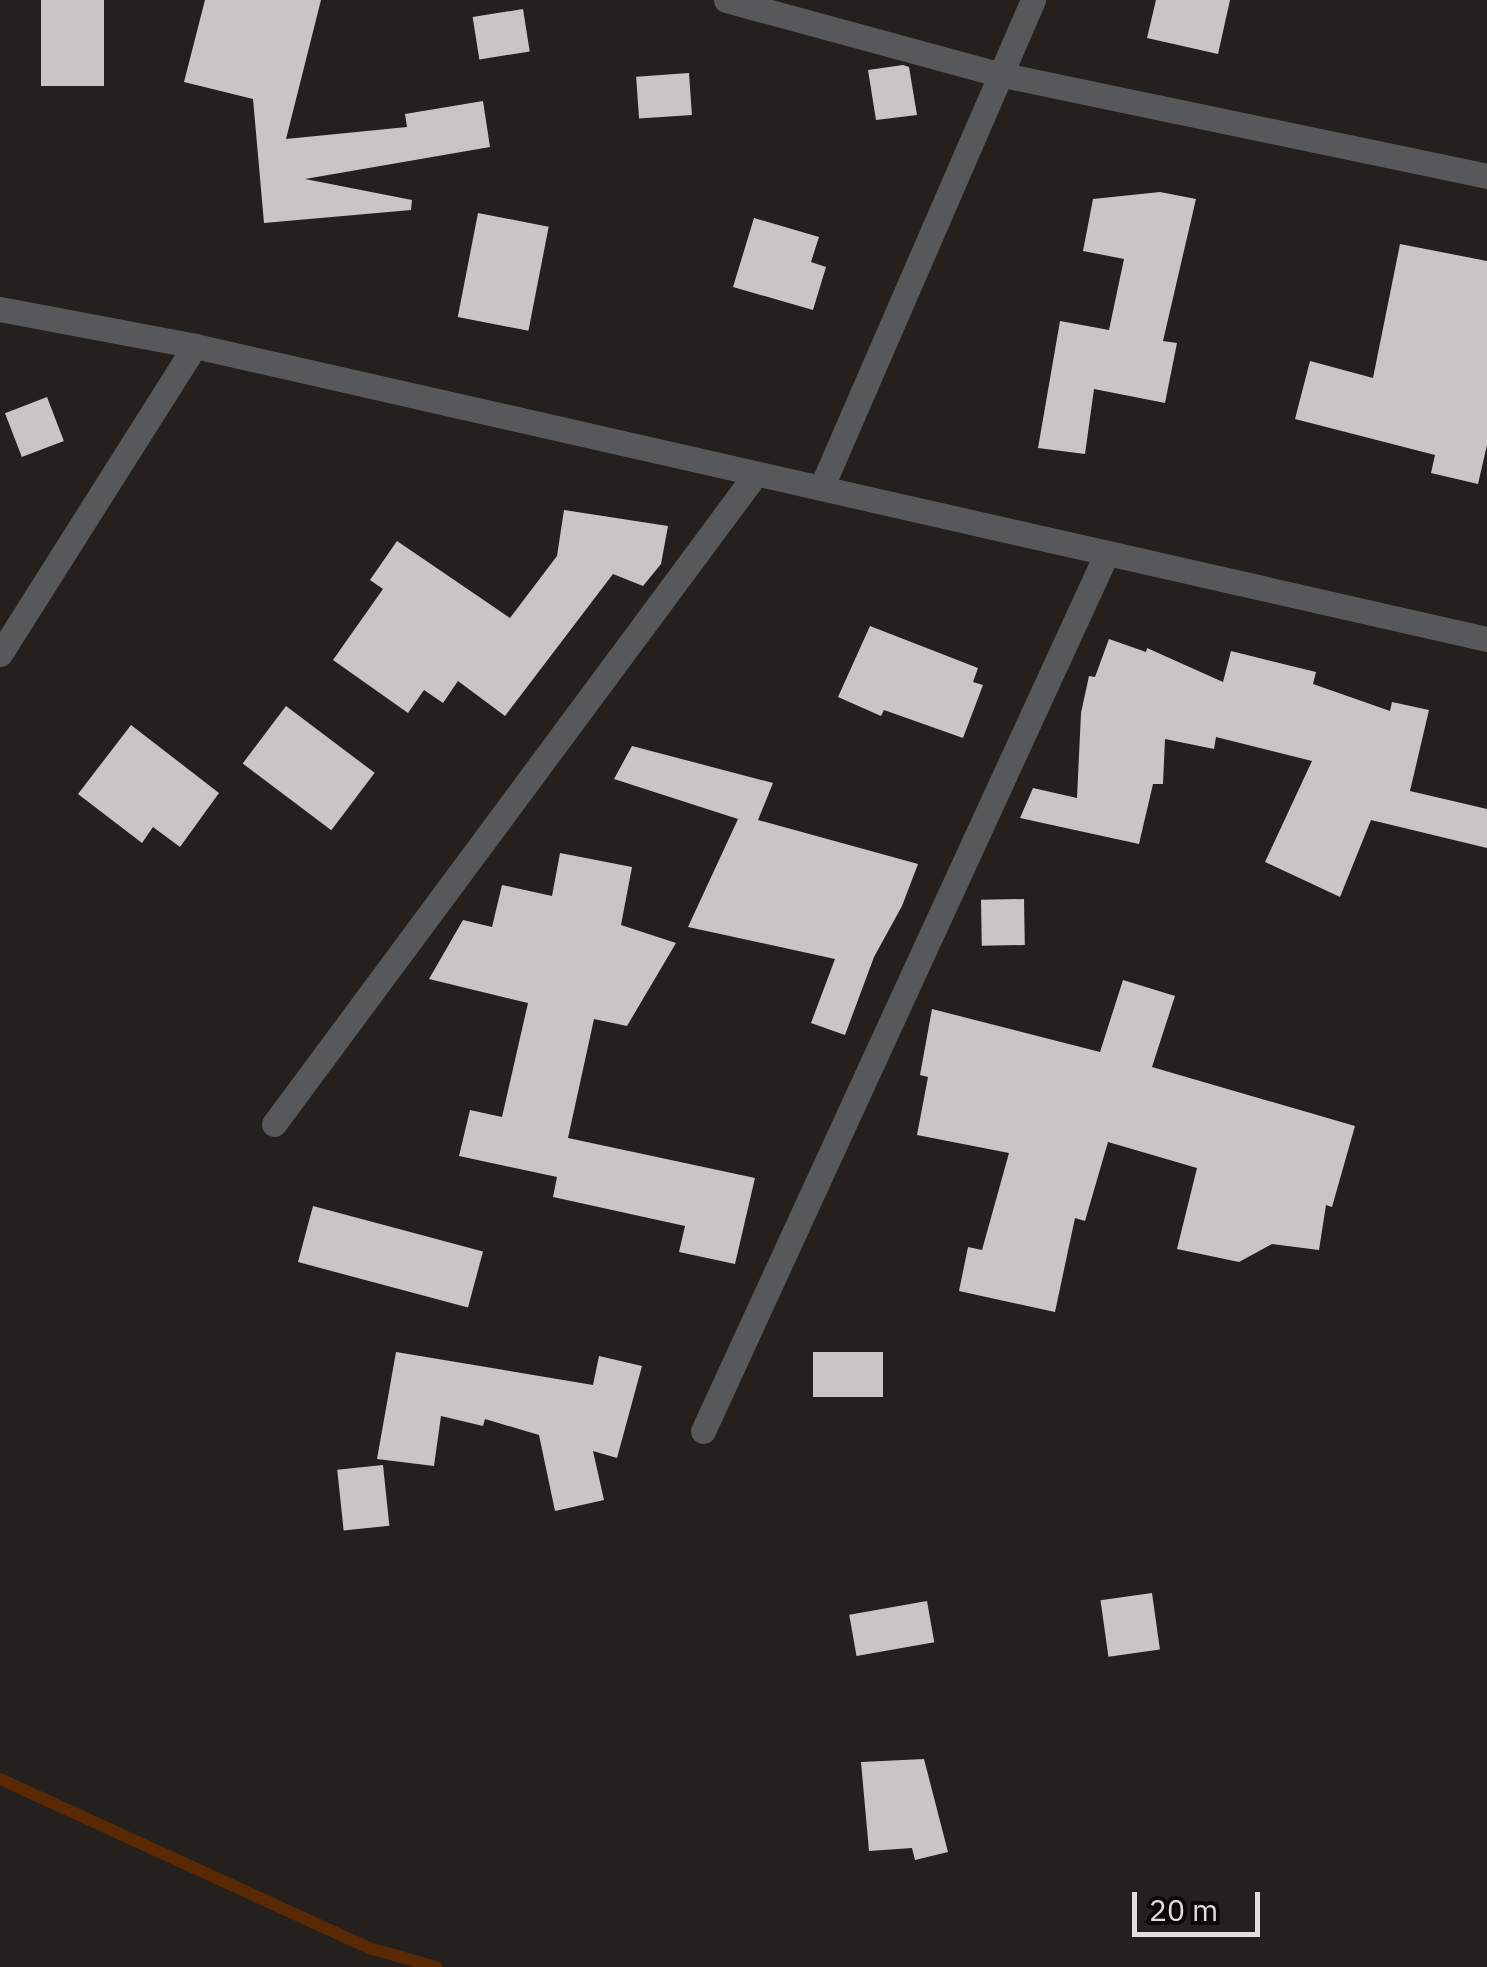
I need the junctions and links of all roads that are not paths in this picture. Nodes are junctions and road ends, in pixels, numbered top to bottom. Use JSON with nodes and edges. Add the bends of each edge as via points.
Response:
{"nodes":[{"id":1,"x":726,"y":0,"type":"edge"},
{"id":2,"x":1032,"y":0,"type":"edge"},
{"id":3,"x":998,"y":74,"type":"junction"},
{"id":4,"x":1487,"y":176,"type":"edge"},
{"id":5,"x":0,"y":309,"type":"edge"},
{"id":6,"x":195,"y":346,"type":"junction"},
{"id":7,"x":755,"y":474,"type":"junction"},
{"id":8,"x":822,"y":486,"type":"junction"},
{"id":9,"x":1106,"y":555,"type":"junction"},
{"id":10,"x":1487,"y":640,"type":"edge"},
{"id":11,"x":0,"y":654,"type":"edge"},
{"id":12,"x":274,"y":1124,"type":"dead end"},
{"id":13,"x":703,"y":1432,"type":"dead end"}],
"edges":[{"from":1,"to":3,"type":"street"},
{"from":2,"to":3,"type":"street"},
{"from":3,"to":4,"type":"street"},
{"from":3,"to":8,"type":"street"},
{"from":5,"to":6,"type":"street"},
{"from":6,"to":7,"type":"street"},
{"from":6,"to":11,"type":"street"},
{"from":7,"to":8,"type":"street"},
{"from":7,"to":12,"type":"street"},
{"from":8,"to":9,"type":"street"},
{"from":9,"to":10,"type":"street"},
{"from":9,"to":13,"type":"street"}]}
